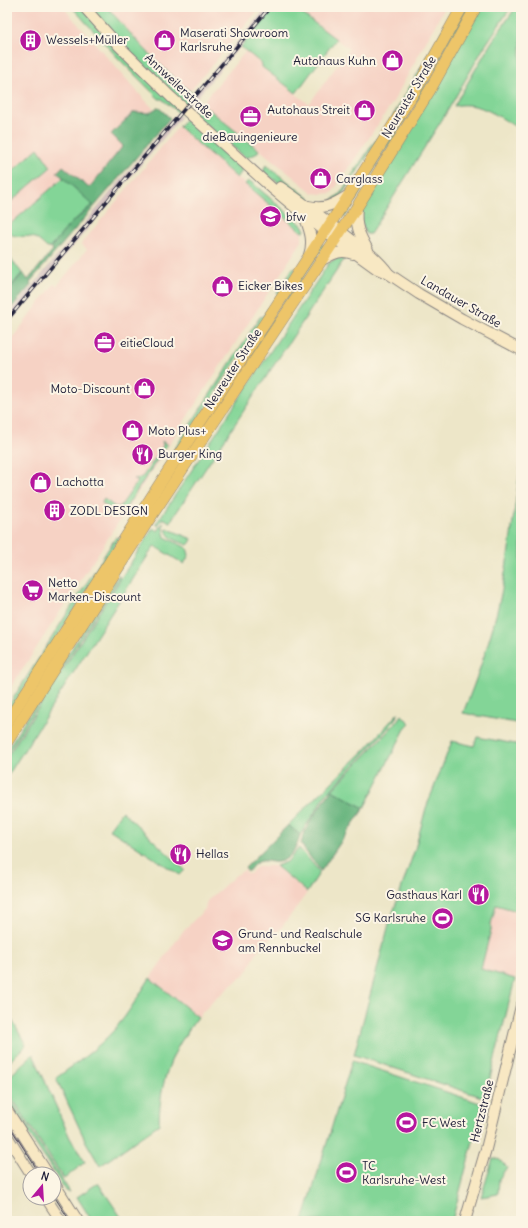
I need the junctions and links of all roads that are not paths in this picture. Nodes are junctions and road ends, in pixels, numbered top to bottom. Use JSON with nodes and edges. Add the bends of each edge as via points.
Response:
{"nodes":[{"id":1,"x":84,"y":7,"type":"edge"},
{"id":2,"x":462,"y":7,"type":"edge"},
{"id":3,"x":476,"y":7,"type":"edge"},
{"id":4,"x":350,"y":195,"type":"junction"},
{"id":5,"x":357,"y":207,"type":"junction"},
{"id":6,"x":306,"y":210,"type":"junction"},
{"id":7,"x":328,"y":228,"type":"junction"},
{"id":8,"x":338,"y":235,"type":"junction"},
{"id":9,"x":370,"y":254,"type":"junction"},
{"id":10,"x":357,"y":255,"type":"junction"},
{"id":11,"x":308,"y":256,"type":"junction"},
{"id":12,"x":321,"y":260,"type":"junction"},
{"id":13,"x":389,"y":274,"type":"junction"},
{"id":14,"x":521,"y":350,"type":"edge"},
{"id":15,"x":7,"y":722,"type":"edge"},
{"id":16,"x":7,"y":742,"type":"edge"},
{"id":17,"x":521,"y":1006,"type":"edge"},
{"id":18,"x":7,"y":1110,"type":"edge"},
{"id":19,"x":7,"y":1136,"type":"edge"},
{"id":20,"x":26,"y":1166,"type":"edge"},
{"id":21,"x":43,"y":1166,"type":"edge"},
{"id":22,"x":62,"y":1196,"type":"edge"},
{"id":23,"x":51,"y":1206,"type":"edge"},
{"id":24,"x":61,"y":1221,"type":"edge"},
{"id":25,"x":78,"y":1221,"type":"edge"},
{"id":26,"x":466,"y":1221,"type":"edge"}],
"edges":[{"from":1,"to":6,"type":"street","name":"Annweilerstraße","via":[[171,97],[274,190]]},
{"from":2,"to":4,"type":"main road","name":"Neureuter Straße","via":[[418,86]]},
{"from":3,"to":5,"type":"main road","name":"Neureuter Straße","via":[[430,90]]},
{"from":4,"to":6,"type":"street","via":[[329,206]]},
{"from":4,"to":7,"type":"main road","name":"Neureuter Straße"},
{"from":5,"to":8,"type":"main road","name":"Neureuter Straße"},
{"from":5,"to":9,"type":"street","via":[[358,230]]},
{"from":6,"to":7,"type":"street","name":"Annweilerstraße"},
{"from":6,"to":11,"type":"street","via":[[311,235]]},
{"from":7,"to":8,"type":"street","name":"Annweilerstraße"},
{"from":7,"to":11,"type":"main road","name":"Neureuter Straße"},
{"from":8,"to":9,"type":"street","name":"Landauer Straße"},
{"from":8,"to":10,"type":"street","name":"Landauer Straße"},
{"from":8,"to":12,"type":"main road","name":"Neureuter Straße"},
{"from":9,"to":13,"type":"street","name":"Landauer Straße"},
{"from":10,"to":12,"type":"street","via":[[342,251]]},
{"from":10,"to":13,"type":"street","name":"Landauer Straße"},
{"from":11,"to":15,"type":"main road","name":"Neureuter Straße"},
{"from":12,"to":16,"type":"main road","name":"Neureuter Straße","via":[[152,515]]},
{"from":13,"to":14,"type":"street","name":"Landauer Straße","via":[[445,310]]},
{"from":17,"to":26,"type":"street","name":"Hertzstraße","via":[[490,1136]]},
{"from":18,"to":21,"type":"street"},
{"from":19,"to":20,"type":"street"},
{"from":22,"to":25,"type":"street"},
{"from":23,"to":24,"type":"street"}]}
